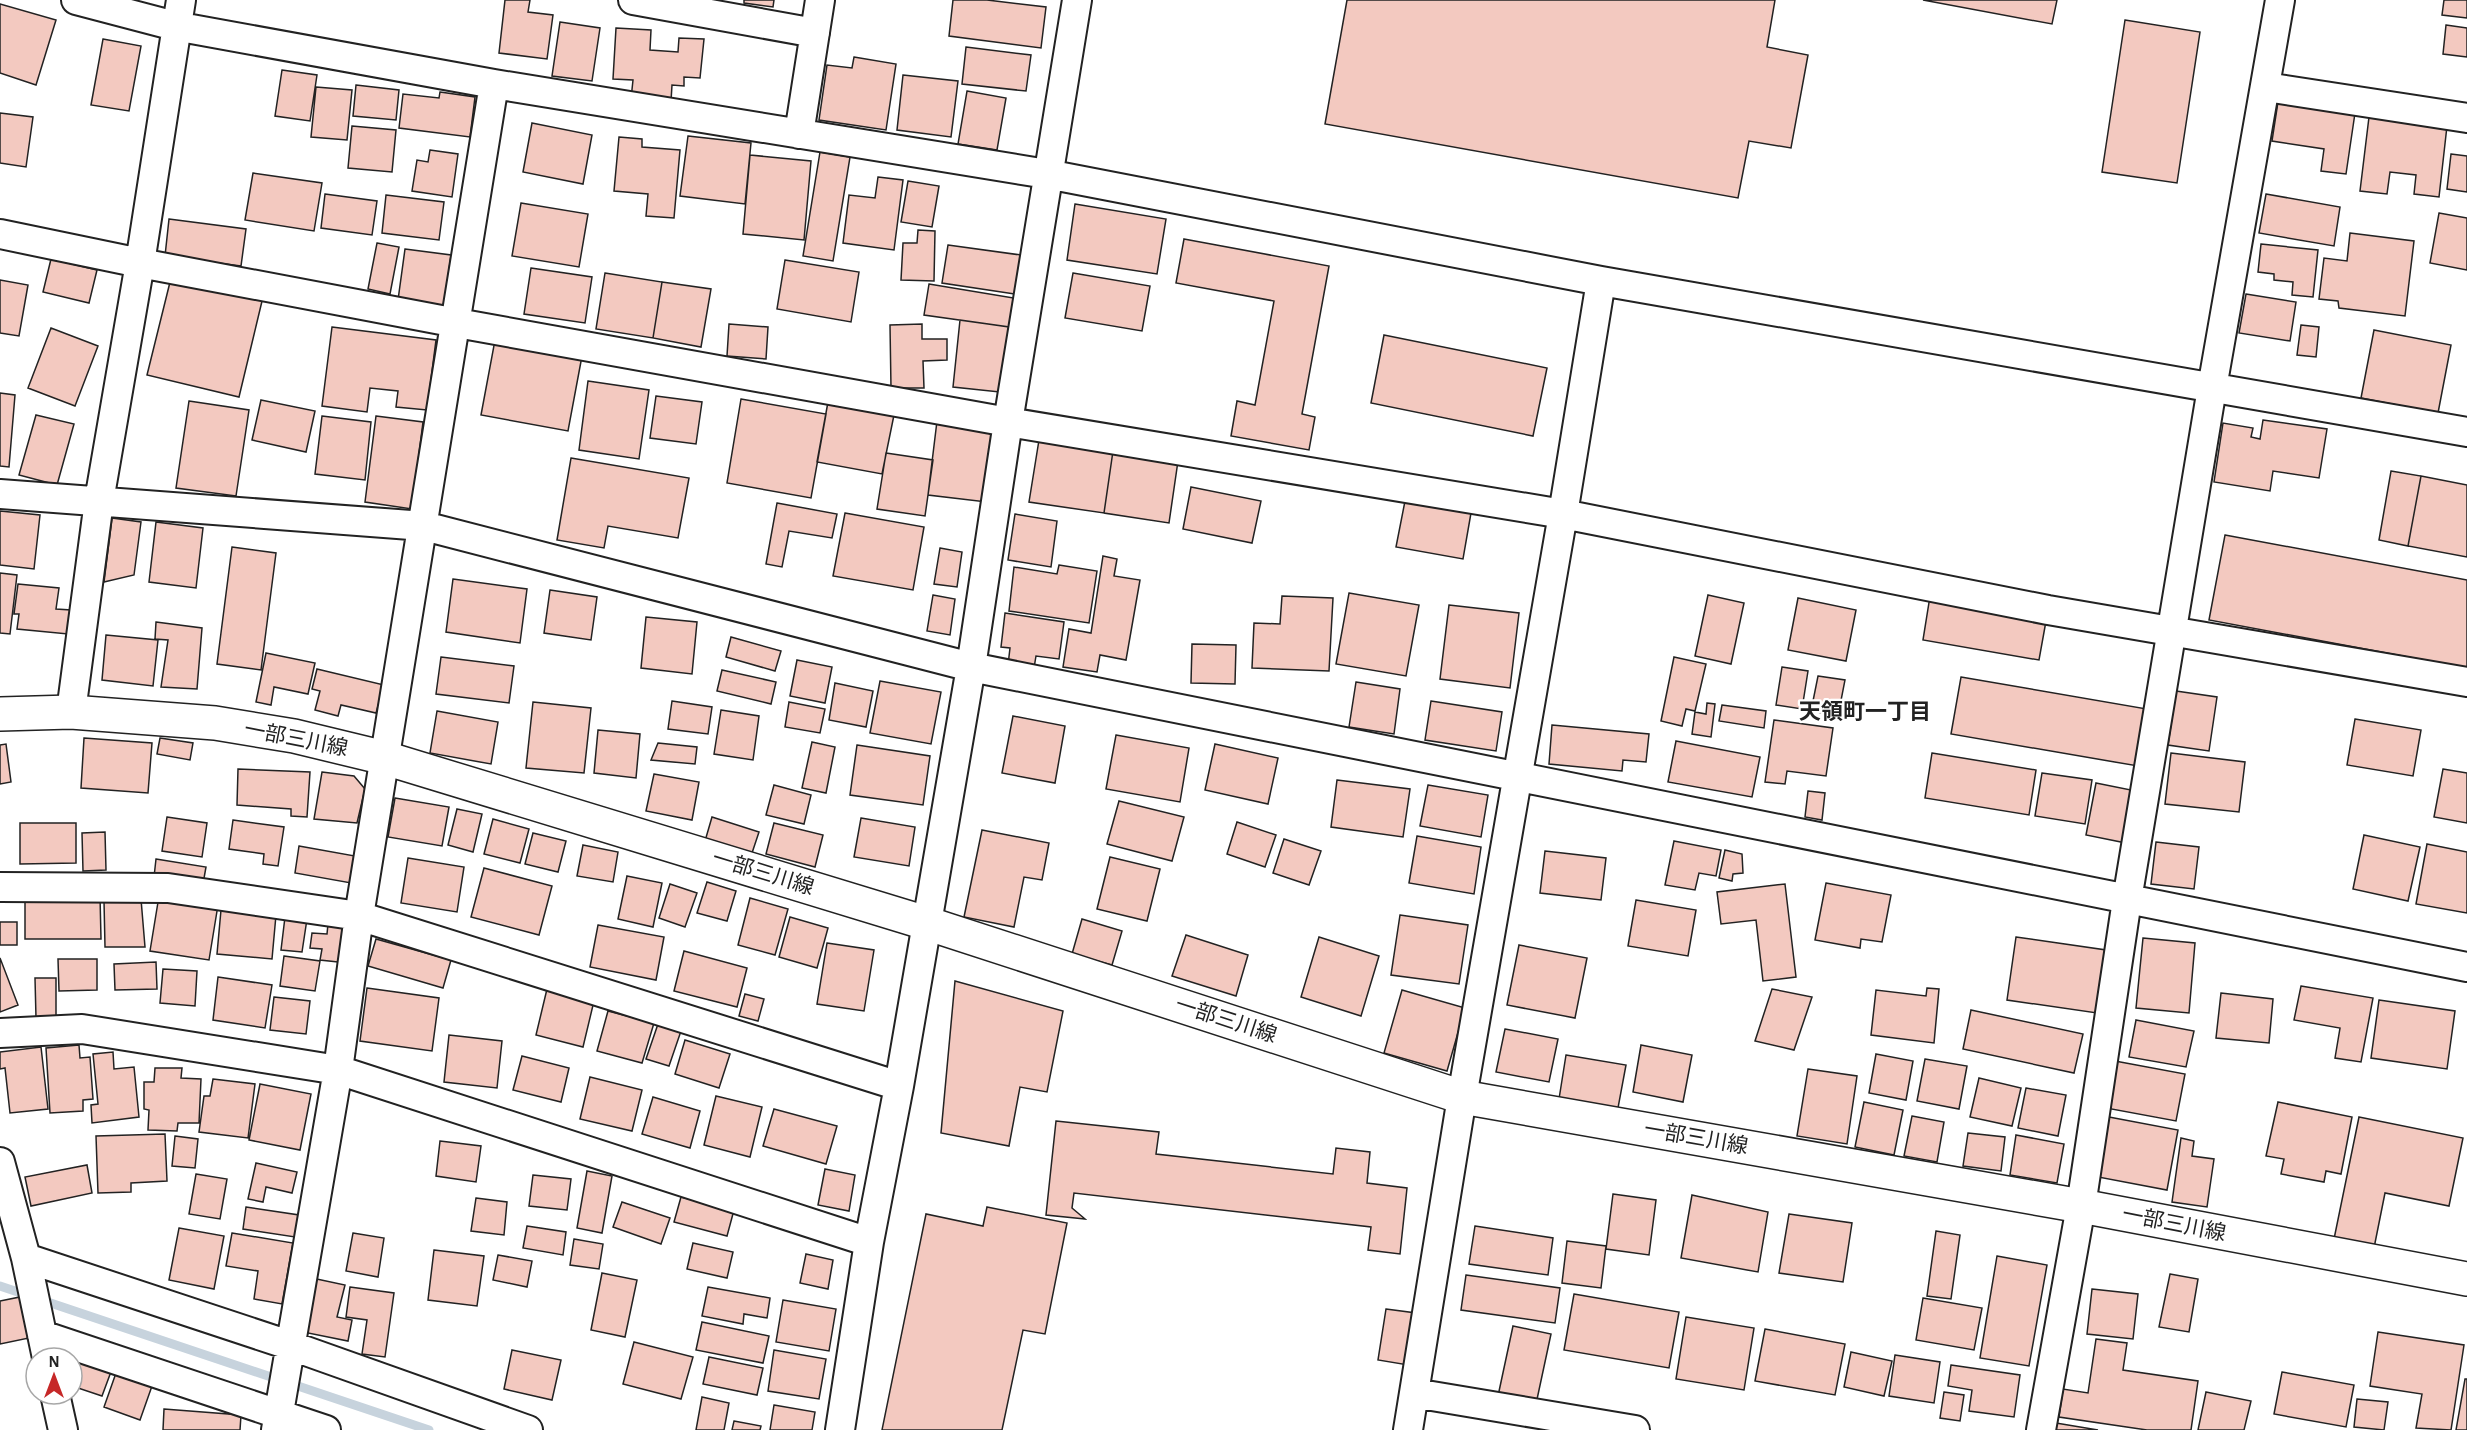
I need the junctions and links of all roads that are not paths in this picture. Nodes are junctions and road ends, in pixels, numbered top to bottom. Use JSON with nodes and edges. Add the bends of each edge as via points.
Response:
{"nodes":[{"id":1,"x":76,"y":0,"type":"edge"},
{"id":2,"x":633,"y":0,"type":"edge"},
{"id":3,"x":820,"y":0,"type":"edge"},
{"id":4,"x":1077,"y":0,"type":"edge"},
{"id":5,"x":2280,"y":0,"type":"edge"},
{"id":6,"x":178,"y":13,"type":"edge"},
{"id":7,"x":815,"y":33,"type":"junction"},
{"id":8,"x":494,"y":84,"type":"junction"},
{"id":9,"x":2266,"y":87,"type":"junction"},
{"id":10,"x":2467,"y":118,"type":"edge"},
{"id":11,"x":799,"y":134,"type":"junction"},
{"id":12,"x":1047,"y":174,"type":"junction"},
{"id":13,"x":0,"y":234,"type":"edge"},
{"id":14,"x":140,"y":263,"type":"junction"},
{"id":15,"x":1601,"y":280,"type":"junction"},
{"id":16,"x":457,"y":322,"type":"junction"},
{"id":17,"x":2212,"y":388,"type":"junction"},
{"id":18,"x":1008,"y":422,"type":"junction"},
{"id":19,"x":2467,"y":432,"type":"edge"},
{"id":20,"x":0,"y":494,"type":"edge"},
{"id":21,"x":99,"y":501,"type":"junction"},
{"id":22,"x":1563,"y":514,"type":"junction"},
{"id":23,"x":424,"y":526,"type":"junction"},
{"id":24,"x":2172,"y":632,"type":"junction"},
{"id":25,"x":971,"y":667,"type":"junction"},
{"id":26,"x":2467,"y":681,"type":"edge"},
{"id":27,"x":71,"y":712,"type":"junction"},
{"id":28,"x":0,"y":714,"type":"edge"},
{"id":29,"x":385,"y":758,"type":"junction"},
{"id":30,"x":1518,"y":776,"type":"junction"},
{"id":31,"x":0,"y":887,"type":"edge"},
{"id":32,"x":2127,"y":900,"type":"junction"},
{"id":33,"x":359,"y":916,"type":"junction"},
{"id":34,"x":926,"y":923,"type":"junction"},
{"id":35,"x":2467,"y":967,"type":"edge"},
{"id":36,"x":0,"y":1034,"type":"edge"},
{"id":37,"x":338,"y":1070,"type":"junction"},
{"id":38,"x":899,"y":1086,"type":"junction"},
{"id":39,"x":1462,"y":1097,"type":"junction"},
{"id":40,"x":0,"y":1162,"type":"edge"},
{"id":41,"x":2081,"y":1206,"type":"junction"},
{"id":42,"x":869,"y":1242,"type":"junction"},
{"id":43,"x":26,"y":1258,"type":"junction"},
{"id":44,"x":2467,"y":1279,"type":"edge"},
{"id":45,"x":289,"y":1345,"type":"junction"},
{"id":46,"x":45,"y":1346,"type":"edge"},
{"id":47,"x":84,"y":1359,"type":"edge"},
{"id":48,"x":1414,"y":1393,"type":"junction"},
{"id":49,"x":58,"y":1406,"type":"edge"},
{"id":50,"x":277,"y":1422,"type":"edge"},
{"id":51,"x":63,"y":1430,"type":"edge"},
{"id":52,"x":326,"y":1430,"type":"edge"},
{"id":53,"x":528,"y":1430,"type":"edge"},
{"id":54,"x":840,"y":1430,"type":"edge"},
{"id":55,"x":1408,"y":1430,"type":"edge"},
{"id":56,"x":1635,"y":1430,"type":"edge"},
{"id":57,"x":2041,"y":1430,"type":"edge"}],
"edges":[{"from":1,"to":6,"type":"street"},
{"from":2,"to":7,"type":"street"},
{"from":3,"to":7,"type":"street"},
{"from":4,"to":12,"type":"street"},
{"from":5,"to":9,"type":"street"},
{"from":6,"to":8,"type":"street"},
{"from":6,"to":14,"type":"street"},
{"from":7,"to":11,"type":"street"},
{"from":8,"to":11,"type":"street"},
{"from":8,"to":16,"type":"street"},
{"from":9,"to":10,"type":"street"},
{"from":9,"to":17,"type":"street"},
{"from":11,"to":12,"type":"street"},
{"from":12,"to":15,"type":"street"},
{"from":12,"to":18,"type":"street"},
{"from":13,"to":14,"type":"street"},
{"from":14,"to":16,"type":"street"},
{"from":14,"to":21,"type":"street"},
{"from":15,"to":17,"type":"street"},
{"from":15,"to":22,"type":"street"},
{"from":16,"to":18,"type":"street"},
{"from":16,"to":23,"type":"street"},
{"from":17,"to":19,"type":"street"},
{"from":17,"to":24,"type":"street"},
{"from":18,"to":22,"type":"street"},
{"from":18,"to":25,"type":"street"},
{"from":20,"to":21,"type":"street"},
{"from":21,"to":23,"type":"street"},
{"from":21,"to":27,"type":"street"},
{"from":22,"to":24,"type":"street"},
{"from":22,"to":30,"type":"street"},
{"from":23,"to":25,"type":"street"},
{"from":23,"to":29,"type":"street"},
{"from":24,"to":26,"type":"street"},
{"from":24,"to":32,"type":"street"},
{"from":25,"to":30,"type":"street"},
{"from":25,"to":34,"type":"street"},
{"from":27,"to":28,"type":"main road","name":"一部三川線"},
{"from":27,"to":29,"type":"main road","name":"一部三川線","via":[[215,723],[294,736]]},
{"from":29,"to":33,"type":"street"},
{"from":29,"to":34,"type":"main road","name":"一部三川線"},
{"from":30,"to":32,"type":"street"},
{"from":30,"to":39,"type":"street"},
{"from":31,"to":33,"type":"street","via":[[168,888]]},
{"from":32,"to":35,"type":"street"},
{"from":32,"to":41,"type":"street"},
{"from":33,"to":37,"type":"street"},
{"from":33,"to":38,"type":"street"},
{"from":34,"to":38,"type":"street"},
{"from":34,"to":39,"type":"main road","name":"一部三川線"},
{"from":36,"to":37,"type":"street","via":[[82,1029]]},
{"from":37,"to":42,"type":"street"},
{"from":37,"to":45,"type":"street"},
{"from":38,"to":42,"type":"street"},
{"from":39,"to":41,"type":"main road","name":"一部三川線"},
{"from":39,"to":48,"type":"street"},
{"from":40,"to":43,"type":"street"},
{"from":41,"to":44,"type":"main road","name":"一部三川線"},
{"from":41,"to":57,"type":"street"},
{"from":42,"to":54,"type":"street"},
{"from":43,"to":45,"type":"street"},
{"from":43,"to":46,"type":"street"},
{"from":45,"to":50,"type":"street"},
{"from":45,"to":53,"type":"street"},
{"from":47,"to":50,"type":"street"},
{"from":48,"to":55,"type":"street"},
{"from":48,"to":56,"type":"street"},
{"from":49,"to":51,"type":"street"},
{"from":50,"to":52,"type":"street"}]}
